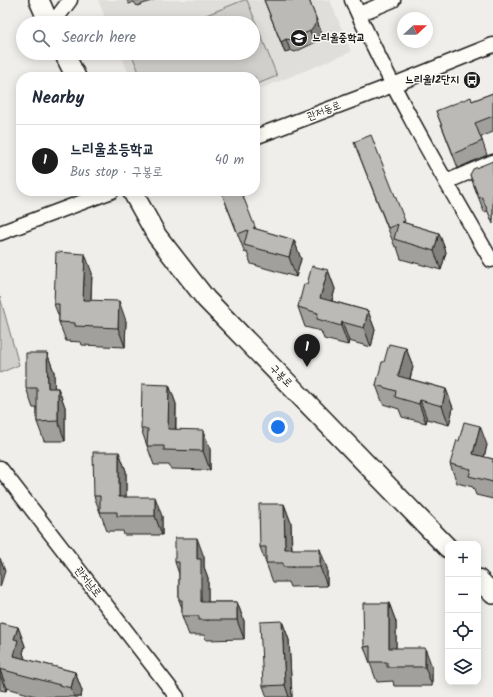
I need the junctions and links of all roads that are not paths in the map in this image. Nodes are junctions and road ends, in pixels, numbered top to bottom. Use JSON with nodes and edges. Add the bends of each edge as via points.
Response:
{"nodes":[{"id":1,"x":39,"y":0,"type":"edge"},
{"id":2,"x":70,"y":0,"type":"edge"},
{"id":3,"x":352,"y":0,"type":"edge"},
{"id":4,"x":393,"y":0,"type":"edge"},
{"id":5,"x":359,"y":14,"type":"junction"},
{"id":6,"x":46,"y":16,"type":"edge"},
{"id":7,"x":58,"y":16,"type":"edge"},
{"id":8,"x":493,"y":45,"type":"edge"},
{"id":9,"x":68,"y":60,"type":"edge"},
{"id":10,"x":74,"y":72,"type":"edge"},
{"id":11,"x":393,"y":85,"type":"junction"},
{"id":12,"x":260,"y":135,"type":"edge"},
{"id":13,"x":493,"y":162,"type":"edge"},
{"id":14,"x":446,"y":182,"type":"junction"},
{"id":15,"x":99,"y":196,"type":"edge"},
{"id":16,"x":135,"y":196,"type":"edge"},
{"id":17,"x":0,"y":233,"type":"edge"},
{"id":18,"x":493,"y":259,"type":"edge"},
{"id":19,"x":0,"y":468,"type":"edge"},
{"id":20,"x":445,"y":545,"type":"edge"},
{"id":21,"x":481,"y":582,"type":"edge"},
{"id":22,"x":493,"y":594,"type":"edge"},
{"id":23,"x":177,"y":697,"type":"edge"}],
"edges":[{"from":1,"to":6,"type":"main road"},
{"from":2,"to":7,"type":"street"},
{"from":3,"to":5,"type":"street"},
{"from":4,"to":5,"type":"street"},
{"from":5,"to":11,"type":"street"},
{"from":8,"to":11,"type":"street","name":"관저동로"},
{"from":9,"to":10,"type":"main road"},
{"from":11,"to":12,"type":"street","name":"관저동로"},
{"from":11,"to":14,"type":"street"},
{"from":13,"to":14,"type":"street"},
{"from":14,"to":18,"type":"street","via":[[491,260]]},
{"from":15,"to":17,"type":"street"},
{"from":16,"to":20,"type":"main road","name":"구봉로","via":[[157,236],[206,299]]},
{"from":19,"to":23,"type":"street","name":"관저남로"},
{"from":21,"to":22,"type":"main road"}]}
